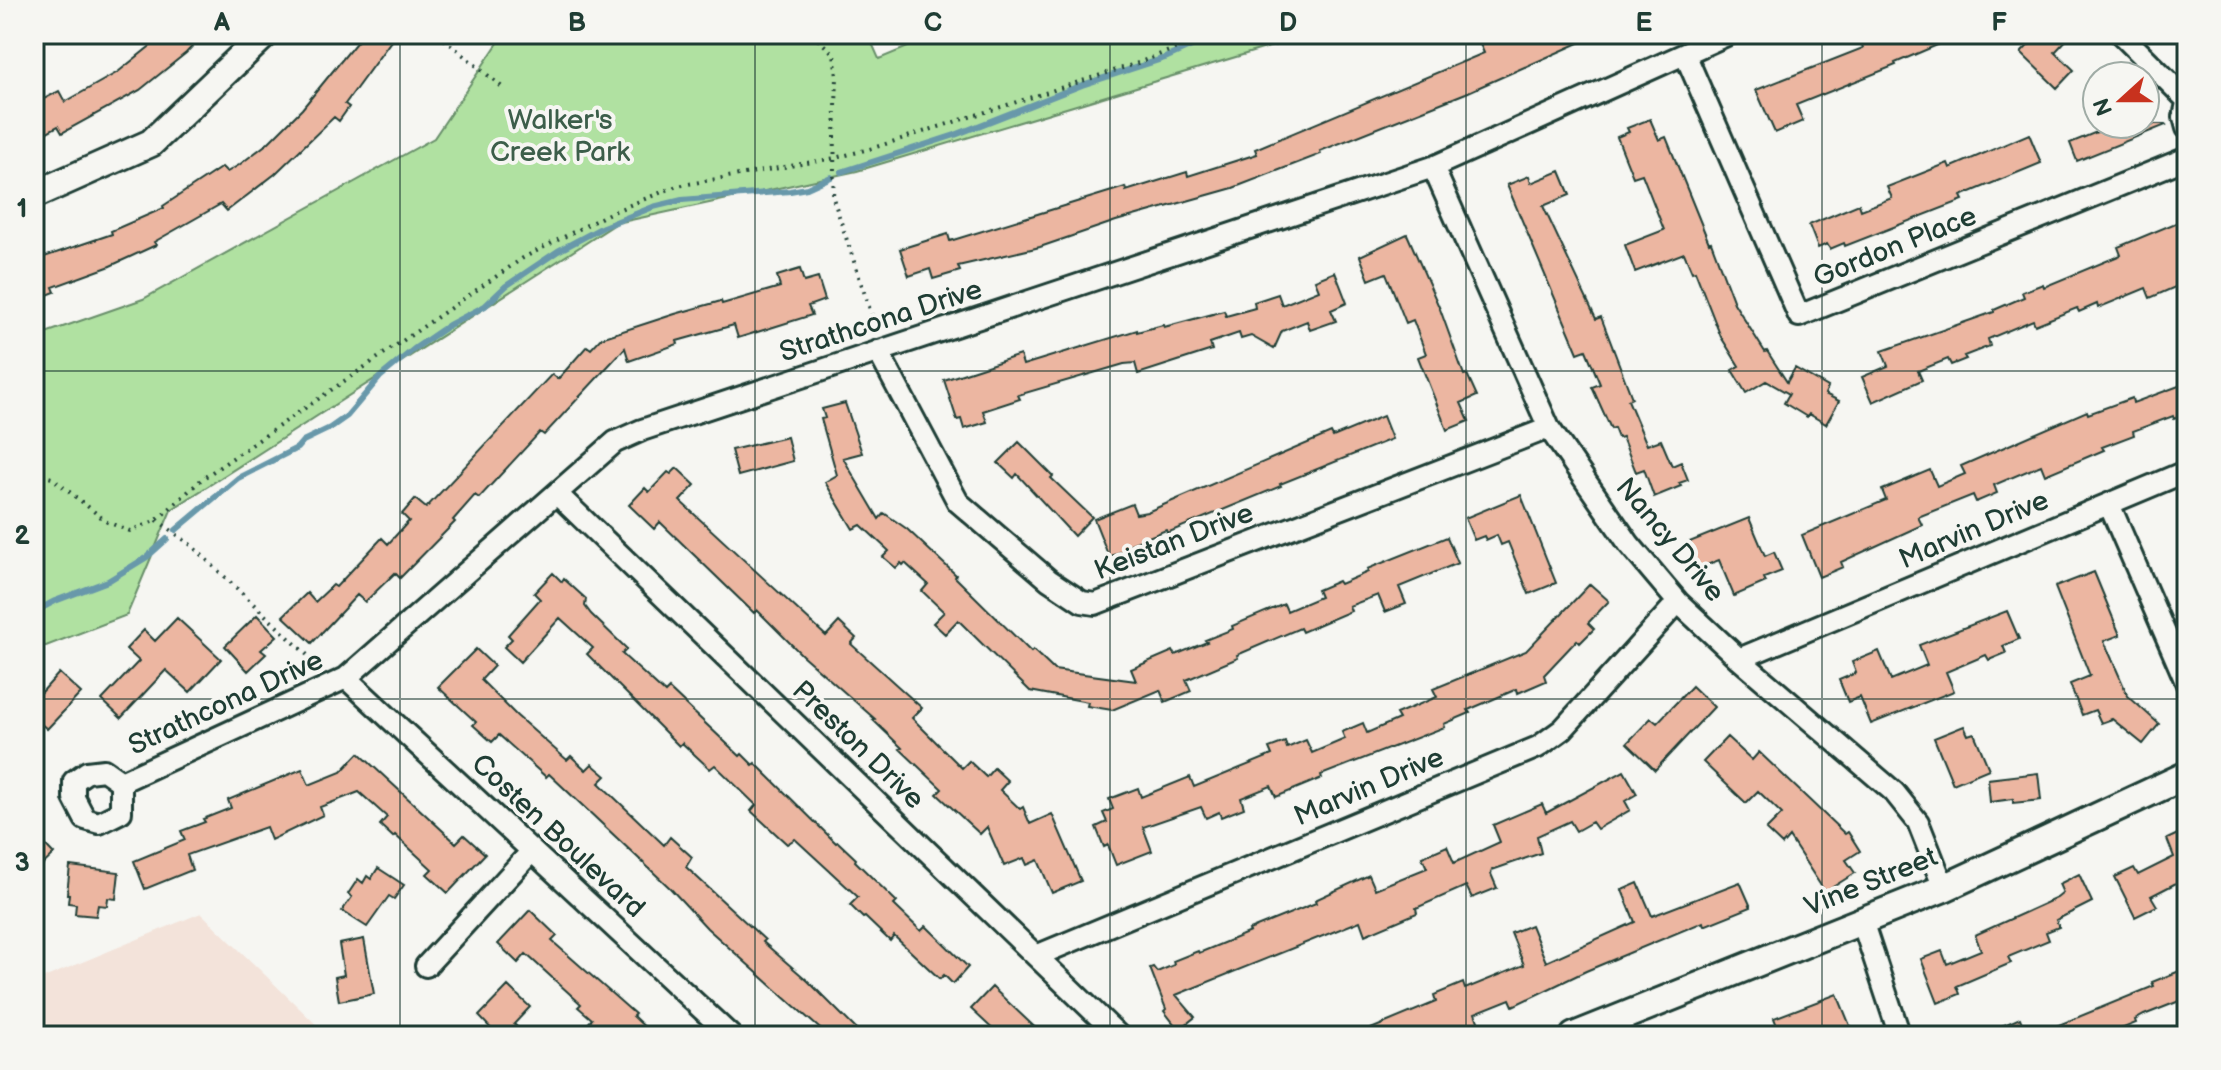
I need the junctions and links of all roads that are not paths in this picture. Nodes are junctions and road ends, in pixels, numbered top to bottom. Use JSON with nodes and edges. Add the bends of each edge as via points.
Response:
{"nodes":[{"id":1,"x":265,"y":34,"type":"edge"},
{"id":2,"x":1729,"y":34,"type":"edge"},
{"id":3,"x":2121,"y":34,"type":"edge"},
{"id":4,"x":1685,"y":54,"type":"junction"},
{"id":5,"x":2187,"y":101,"type":"edge"},
{"id":6,"x":2187,"y":128,"type":"edge"},
{"id":7,"x":2187,"y":158,"type":"edge"},
{"id":8,"x":1433,"y":167,"type":"junction"},
{"id":9,"x":34,"y":195,"type":"edge"},
{"id":10,"x":878,"y":351,"type":"junction"},
{"id":11,"x":1549,"y":428,"type":"junction"},
{"id":12,"x":2187,"y":471,"type":"edge"},
{"id":13,"x":558,"y":495,"type":"junction"},
{"id":14,"x":2109,"y":504,"type":"junction"},
{"id":15,"x":1678,"y":602,"type":"junction"},
{"id":16,"x":1739,"y":659,"type":"junction"},
{"id":17,"x":342,"y":681,"type":"junction"},
{"id":18,"x":2187,"y":684,"type":"edge"},
{"id":19,"x":2187,"y":775,"type":"edge"},
{"id":20,"x":121,"y":782,"type":"dead end"},
{"id":21,"x":532,"y":851,"type":"junction"},
{"id":22,"x":1944,"y":888,"type":"junction"},
{"id":23,"x":1862,"y":921,"type":"junction"},
{"id":24,"x":1036,"y":956,"type":"junction"},
{"id":25,"x":426,"y":966,"type":"dead end"},
{"id":26,"x":730,"y":1036,"type":"edge"},
{"id":27,"x":1119,"y":1036,"type":"edge"},
{"id":28,"x":1574,"y":1036,"type":"edge"},
{"id":29,"x":1900,"y":1036,"type":"edge"}],
"edges":[{"from":1,"to":9,"type":"street","via":[[151,143]]},
{"from":2,"to":4,"type":"street","name":"Strathcona Drive"},
{"from":3,"to":5,"type":"street"},
{"from":4,"to":7,"type":"street","name":"Gordon Place","via":[[1799,316]]},
{"from":4,"to":8,"type":"street","name":"Strathcona Drive"},
{"from":5,"to":6,"type":"street"},
{"from":8,"to":10,"type":"street","name":"Strathcona Drive"},
{"from":8,"to":11,"type":"street","name":"Nancy Drive"},
{"from":10,"to":11,"type":"street","name":"Keistan Drive","via":[[958,502],[1049,580],[1082,602],[1095,604]]},
{"from":10,"to":13,"type":"street","name":"Strathcona Drive","via":[[615,442]]},
{"from":11,"to":15,"type":"street","name":"Nancy Drive","via":[[1629,544]]},
{"from":12,"to":14,"type":"street","name":"Marvin Drive"},
{"from":13,"to":17,"type":"street","name":"Strathcona Drive"},
{"from":13,"to":24,"type":"street","name":"Preston Drive"},
{"from":14,"to":16,"type":"street","name":"Marvin Drive"},
{"from":14,"to":18,"type":"street"},
{"from":15,"to":16,"type":"street","name":"Nancy Drive"},
{"from":15,"to":24,"type":"street","name":"Marvin Drive","via":[[1563,729],[1538,747]]},
{"from":16,"to":22,"type":"street","name":"Nancy Drive","via":[[1894,792],[1918,822]]},
{"from":17,"to":20,"type":"street","name":"Strathcona Drive"},
{"from":17,"to":21,"type":"street","name":"Costen Boulevard"},
{"from":19,"to":22,"type":"street","name":"Vine Street"},
{"from":21,"to":25,"type":"street"},
{"from":21,"to":26,"type":"street","name":"Costen Boulevard"},
{"from":22,"to":23,"type":"street","name":"Vine Street"},
{"from":23,"to":28,"type":"street","name":"Vine Street"},
{"from":23,"to":29,"type":"street"},
{"from":24,"to":27,"type":"street","name":"Preston Drive"}]}
